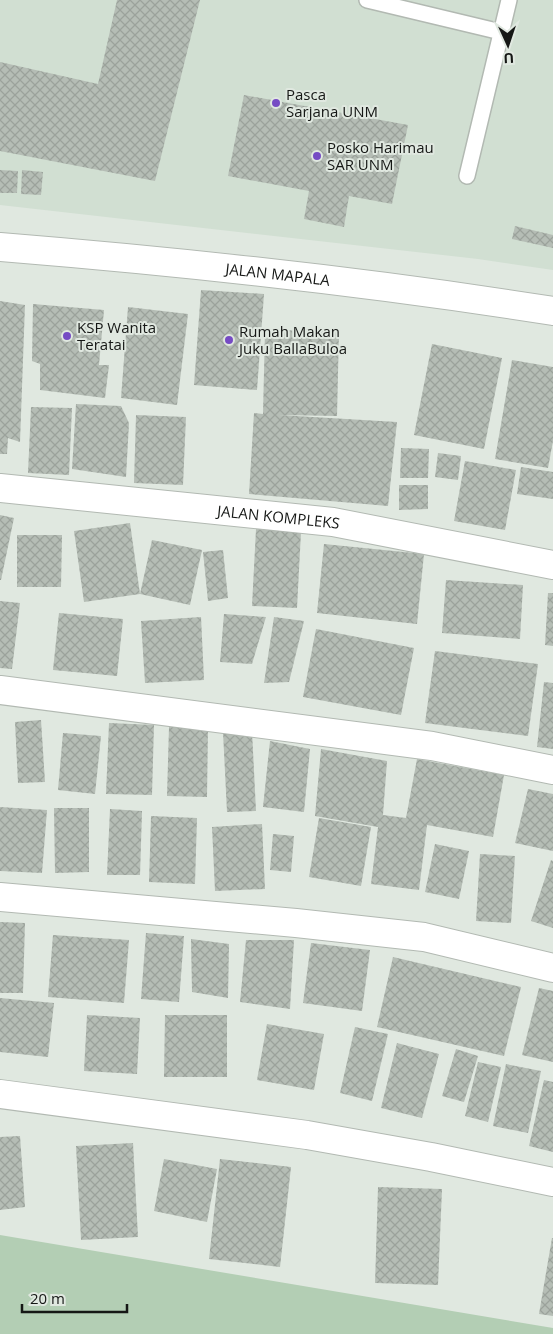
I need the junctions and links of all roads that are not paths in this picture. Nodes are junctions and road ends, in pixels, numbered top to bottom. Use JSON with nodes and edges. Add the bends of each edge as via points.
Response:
{"nodes":[{"id":1,"x":367,"y":0,"type":"edge"},
{"id":2,"x":509,"y":0,"type":"edge"},
{"id":3,"x":501,"y":32,"type":"junction"},
{"id":4,"x":467,"y":176,"type":"dead end"},
{"id":5,"x":0,"y":247,"type":"edge"},
{"id":6,"x":553,"y":311,"type":"edge"},
{"id":7,"x":0,"y":488,"type":"edge"},
{"id":8,"x":553,"y":565,"type":"edge"},
{"id":9,"x":0,"y":690,"type":"edge"},
{"id":10,"x":553,"y":770,"type":"edge"},
{"id":11,"x":0,"y":897,"type":"edge"},
{"id":12,"x":553,"y":968,"type":"edge"},
{"id":13,"x":0,"y":1094,"type":"edge"},
{"id":14,"x":553,"y":1182,"type":"edge"}],
"edges":[{"from":1,"to":3,"type":"lane"},
{"from":2,"to":3,"type":"lane"},
{"from":3,"to":4,"type":"lane"},
{"from":5,"to":6,"type":"street","name":"JALAN MAPALA","via":[[179,263],[453,295]]},
{"from":7,"to":8,"type":"street","name":"JALAN KOMPLEKS","via":[[333,522]]},
{"from":9,"to":10,"type":"street","via":[[432,746]]},
{"from":11,"to":12,"type":"street","via":[[424,937]]},
{"from":13,"to":14,"type":"street","via":[[307,1135]]}]}
